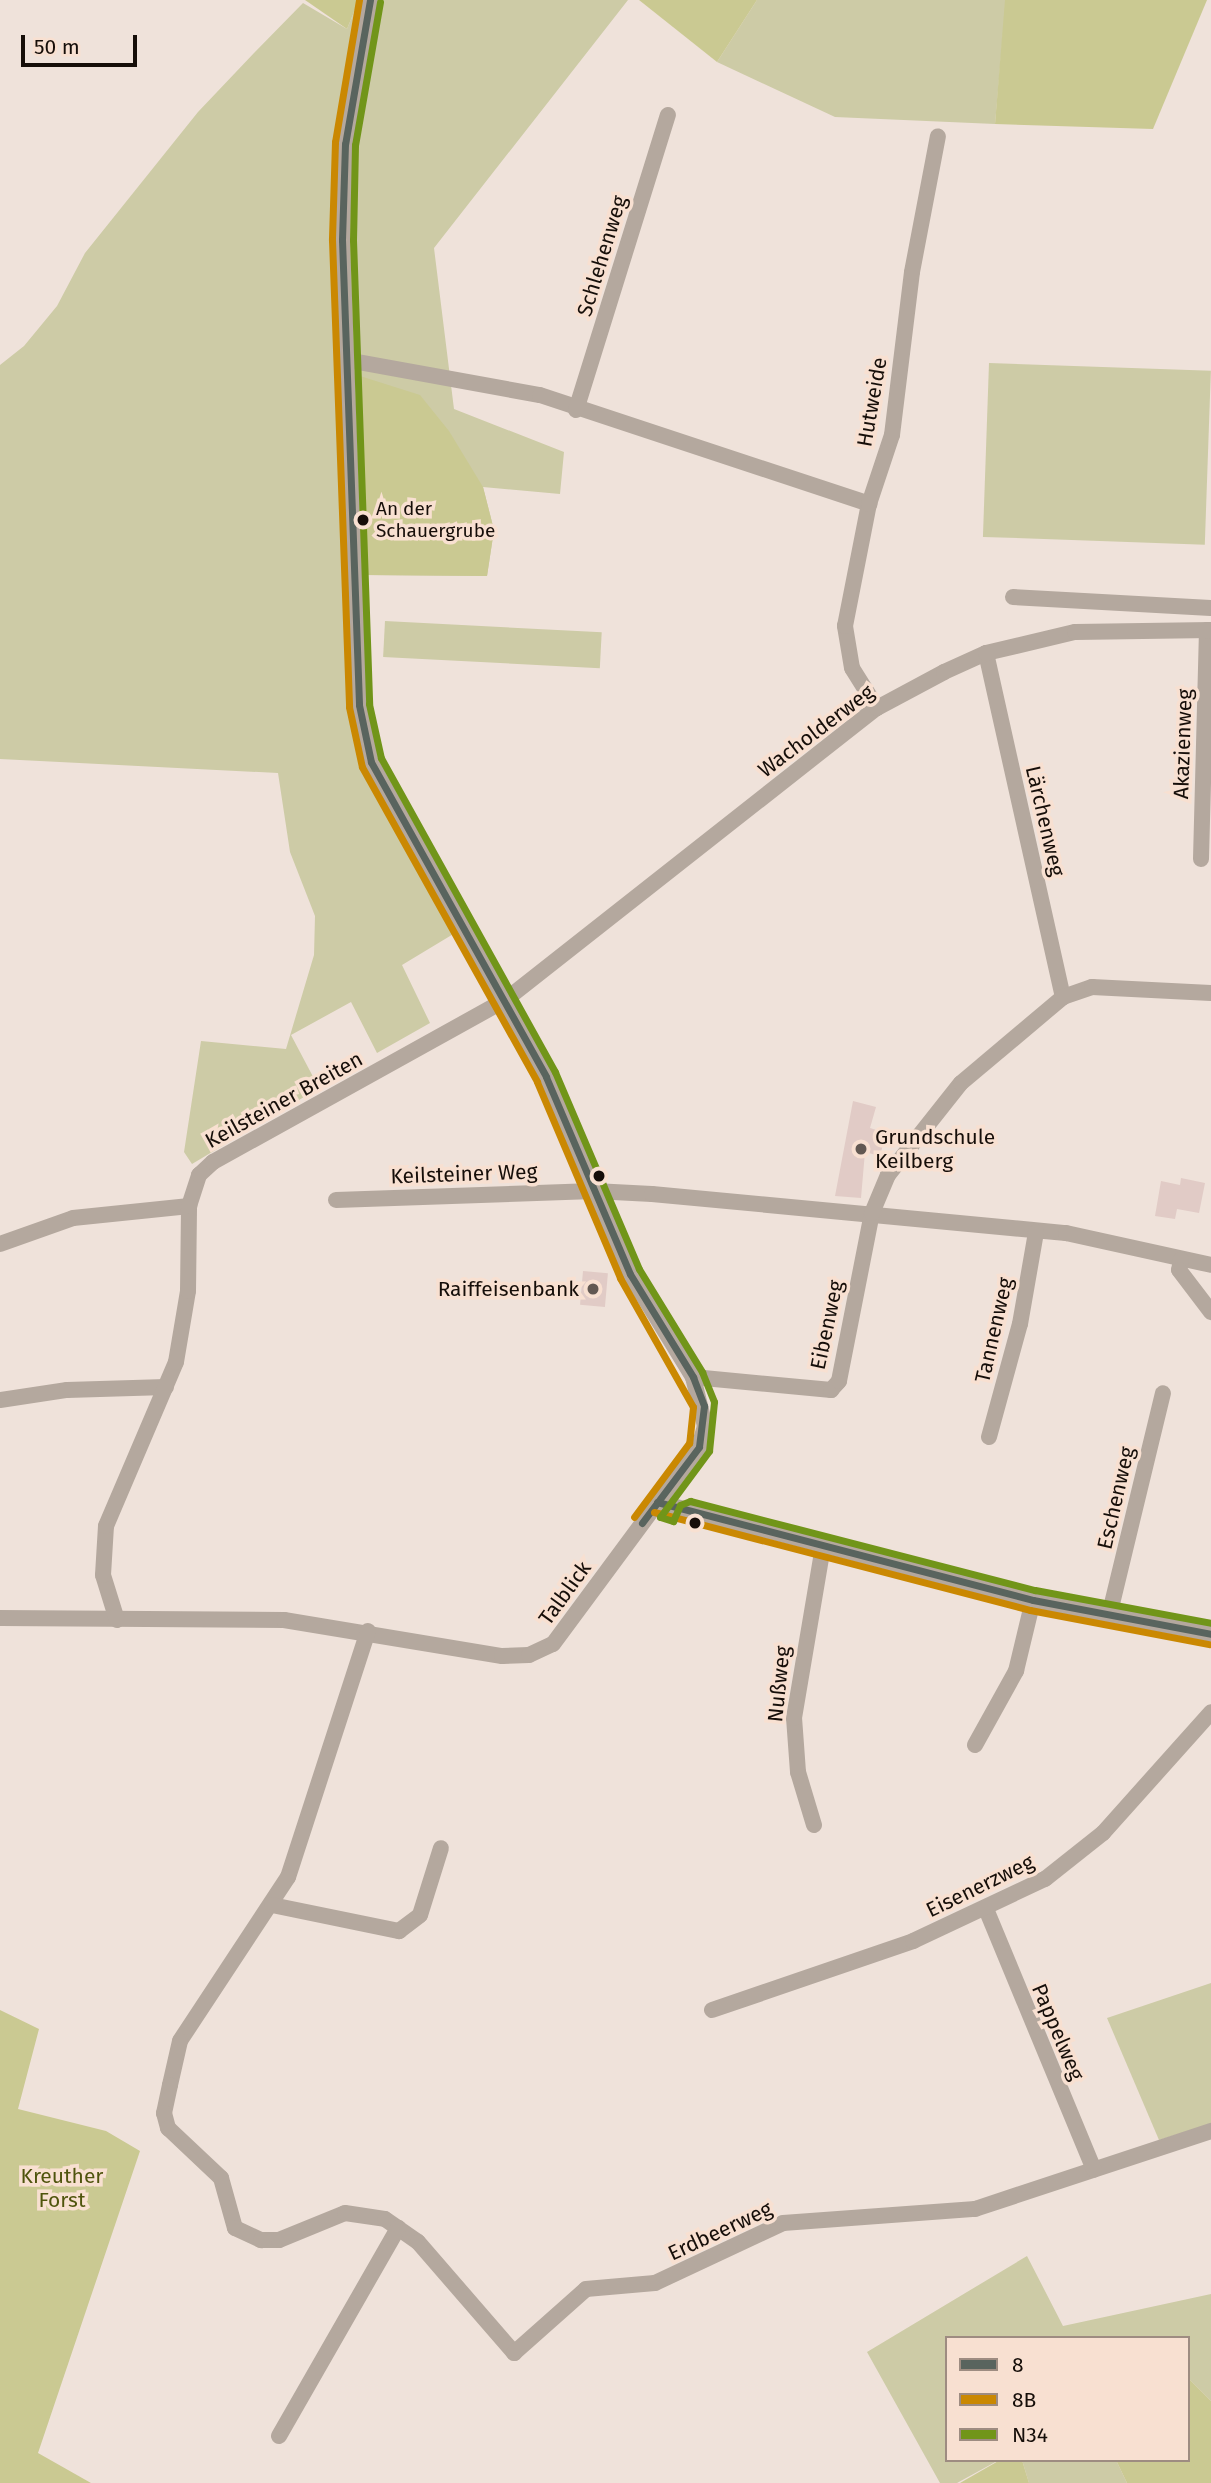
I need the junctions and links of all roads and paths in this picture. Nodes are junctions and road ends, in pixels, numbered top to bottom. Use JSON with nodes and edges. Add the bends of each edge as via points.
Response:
{"nodes":[{"id":1,"x":370,"y":0,"type":"edge"},
{"id":2,"x":668,"y":115,"type":"dead end"},
{"id":3,"x":938,"y":136,"type":"dead end"},
{"id":4,"x":346,"y":360,"type":"junction"},
{"id":5,"x":576,"y":410,"type":"junction"},
{"id":6,"x":869,"y":504,"type":"junction"},
{"id":7,"x":1013,"y":597,"type":"dead end"},
{"id":8,"x":1211,"y":608,"type":"edge"},
{"id":9,"x":1209,"y":630,"type":"edge"},
{"id":10,"x":986,"y":653,"type":"junction"},
{"id":11,"x":877,"y":708,"type":"junction"},
{"id":12,"x":1201,"y":859,"type":"dead end"},
{"id":13,"x":1211,"y":993,"type":"edge"},
{"id":14,"x":1063,"y":997,"type":"junction"},
{"id":15,"x":504,"y":1001,"type":"junction"},
{"id":16,"x":594,"y":1191,"type":"junction"},
{"id":17,"x":336,"y":1200,"type":"dead end"},
{"id":18,"x":189,"y":1206,"type":"junction"},
{"id":19,"x":872,"y":1213,"type":"junction"},
{"id":20,"x":1036,"y":1232,"type":"junction"},
{"id":21,"x":0,"y":1244,"type":"edge"},
{"id":22,"x":1181,"y":1260,"type":"junction"},
{"id":23,"x":1211,"y":1265,"type":"edge"},
{"id":24,"x":1211,"y":1312,"type":"edge"},
{"id":25,"x":693,"y":1377,"type":"junction"},
{"id":26,"x":166,"y":1387,"type":"junction"},
{"id":27,"x":1163,"y":1393,"type":"dead end"},
{"id":28,"x":0,"y":1400,"type":"edge"},
{"id":29,"x":989,"y":1437,"type":"dead end"},
{"id":30,"x":657,"y":1502,"type":"junction"},
{"id":31,"x":823,"y":1547,"type":"junction"},
{"id":32,"x":1033,"y":1600,"type":"junction"},
{"id":33,"x":1110,"y":1612,"type":"junction"},
{"id":34,"x":0,"y":1618,"type":"edge"},
{"id":35,"x":117,"y":1619,"type":"junction"},
{"id":36,"x":368,"y":1631,"type":"junction"},
{"id":37,"x":1211,"y":1634,"type":"edge"},
{"id":38,"x":1211,"y":1712,"type":"edge"},
{"id":39,"x":975,"y":1745,"type":"dead end"},
{"id":40,"x":814,"y":1825,"type":"dead end"},
{"id":41,"x":441,"y":1848,"type":"dead end"},
{"id":42,"x":272,"y":1905,"type":"junction"},
{"id":43,"x":986,"y":1909,"type":"junction"},
{"id":44,"x":712,"y":2010,"type":"dead end"},
{"id":45,"x":1211,"y":2131,"type":"edge"},
{"id":46,"x":1094,"y":2170,"type":"junction"},
{"id":47,"x":398,"y":2228,"type":"junction"},
{"id":48,"x":279,"y":2436,"type":"dead end"}],
"edges":[{"from":1,"to":4,"type":"street","name":"Talblick","via":[[345,144]]},
{"from":2,"to":5,"type":"street","name":"Schlehenweg"},
{"from":3,"to":6,"type":"street","name":"Hutweide","via":[[912,272],[892,435]]},
{"from":4,"to":5,"type":"street","via":[[479,380]]},
{"from":4,"to":15,"type":"street","name":"Talblick","via":[[359,705],[371,762]]},
{"from":5,"to":6,"type":"street"},
{"from":6,"to":11,"type":"street","name":"Hutweide","via":[[845,626],[852,668]]},
{"from":7,"to":8,"type":"street"},
{"from":9,"to":10,"type":"street","name":"Wacholderweg","via":[[1075,632]]},
{"from":9,"to":12,"type":"street","name":"Akazienweg"},
{"from":10,"to":11,"type":"street","name":"Wacholderweg"},
{"from":10,"to":14,"type":"street","name":"Lärchenweg"},
{"from":11,"to":15,"type":"street","name":"Wacholderweg"},
{"from":13,"to":14,"type":"street","via":[[1092,987]]},
{"from":14,"to":19,"type":"street","via":[[961,1083],[888,1175]]},
{"from":15,"to":16,"type":"street","name":"Talblick","via":[[562,1109]]},
{"from":15,"to":18,"type":"street","name":"Keilsteiner Breiten","via":[[213,1162],[199,1175]]},
{"from":16,"to":17,"type":"street","name":"Keilsteiner Weg"},
{"from":16,"to":19,"type":"street","name":"Keilsteiner Weg"},
{"from":16,"to":25,"type":"street","name":"Talblick","via":[[630,1274]]},
{"from":18,"to":21,"type":"street","via":[[85,1215]]},
{"from":18,"to":26,"type":"street","name":"Keilsteiner Breiten","via":[[184,1333]]},
{"from":19,"to":20,"type":"street","name":"Keilsteiner Weg"},
{"from":19,"to":25,"type":"street","name":"Eibenweg","via":[[839,1381],[831,1390]]},
{"from":20,"to":22,"type":"street","name":"Keilsteiner Weg","via":[[1066,1233]]},
{"from":20,"to":29,"type":"street","name":"Tannenweg","via":[[1020,1324]]},
{"from":22,"to":23,"type":"street","name":"Keilsteiner Weg"},
{"from":22,"to":24,"type":"street","via":[[1180,1270]]},
{"from":25,"to":30,"type":"street","name":"Talblick","via":[[705,1426],[699,1447]]},
{"from":26,"to":28,"type":"street","via":[[67,1390]]},
{"from":26,"to":35,"type":"street","name":"Keilsteiner Breiten","via":[[106,1526],[103,1575]]},
{"from":27,"to":33,"type":"street","name":"Eschenweg"},
{"from":30,"to":31,"type":"street"},
{"from":30,"to":36,"type":"street","name":"Talblick","via":[[553,1644],[543,1650],[502,1656]]},
{"from":31,"to":32,"type":"street"},
{"from":31,"to":40,"type":"street","name":"Nußweg","via":[[794,1718],[798,1772]]},
{"from":32,"to":33,"type":"street"},
{"from":32,"to":39,"type":"street","via":[[1016,1671]]},
{"from":33,"to":37,"type":"street"},
{"from":34,"to":35,"type":"street","name":"Talblick"},
{"from":35,"to":36,"type":"street","name":"Talblick","via":[[249,1618]]},
{"from":36,"to":42,"type":"street","via":[[288,1877]]},
{"from":38,"to":43,"type":"street","name":"Eisenerzweg","via":[[1103,1833],[1045,1880]]},
{"from":41,"to":42,"type":"street","via":[[420,1914],[399,1931]]},
{"from":42,"to":47,"type":"street","via":[[180,2041],[164,2113],[168,2128],[221,2178],[235,2228],[261,2240],[279,2240],[345,2213],[362,2211]]},
{"from":43,"to":44,"type":"street","name":"Eisenerzweg","via":[[913,1941]]},
{"from":43,"to":46,"type":"street","name":"Pappelweg"},
{"from":45,"to":46,"type":"street","name":"Erdbeerweg"},
{"from":46,"to":47,"type":"street","name":"Erdbeerweg","via":[[975,2209],[783,2223],[655,2283],[586,2288],[514,2353],[418,2242]]},
{"from":47,"to":48,"type":"street"}]}
